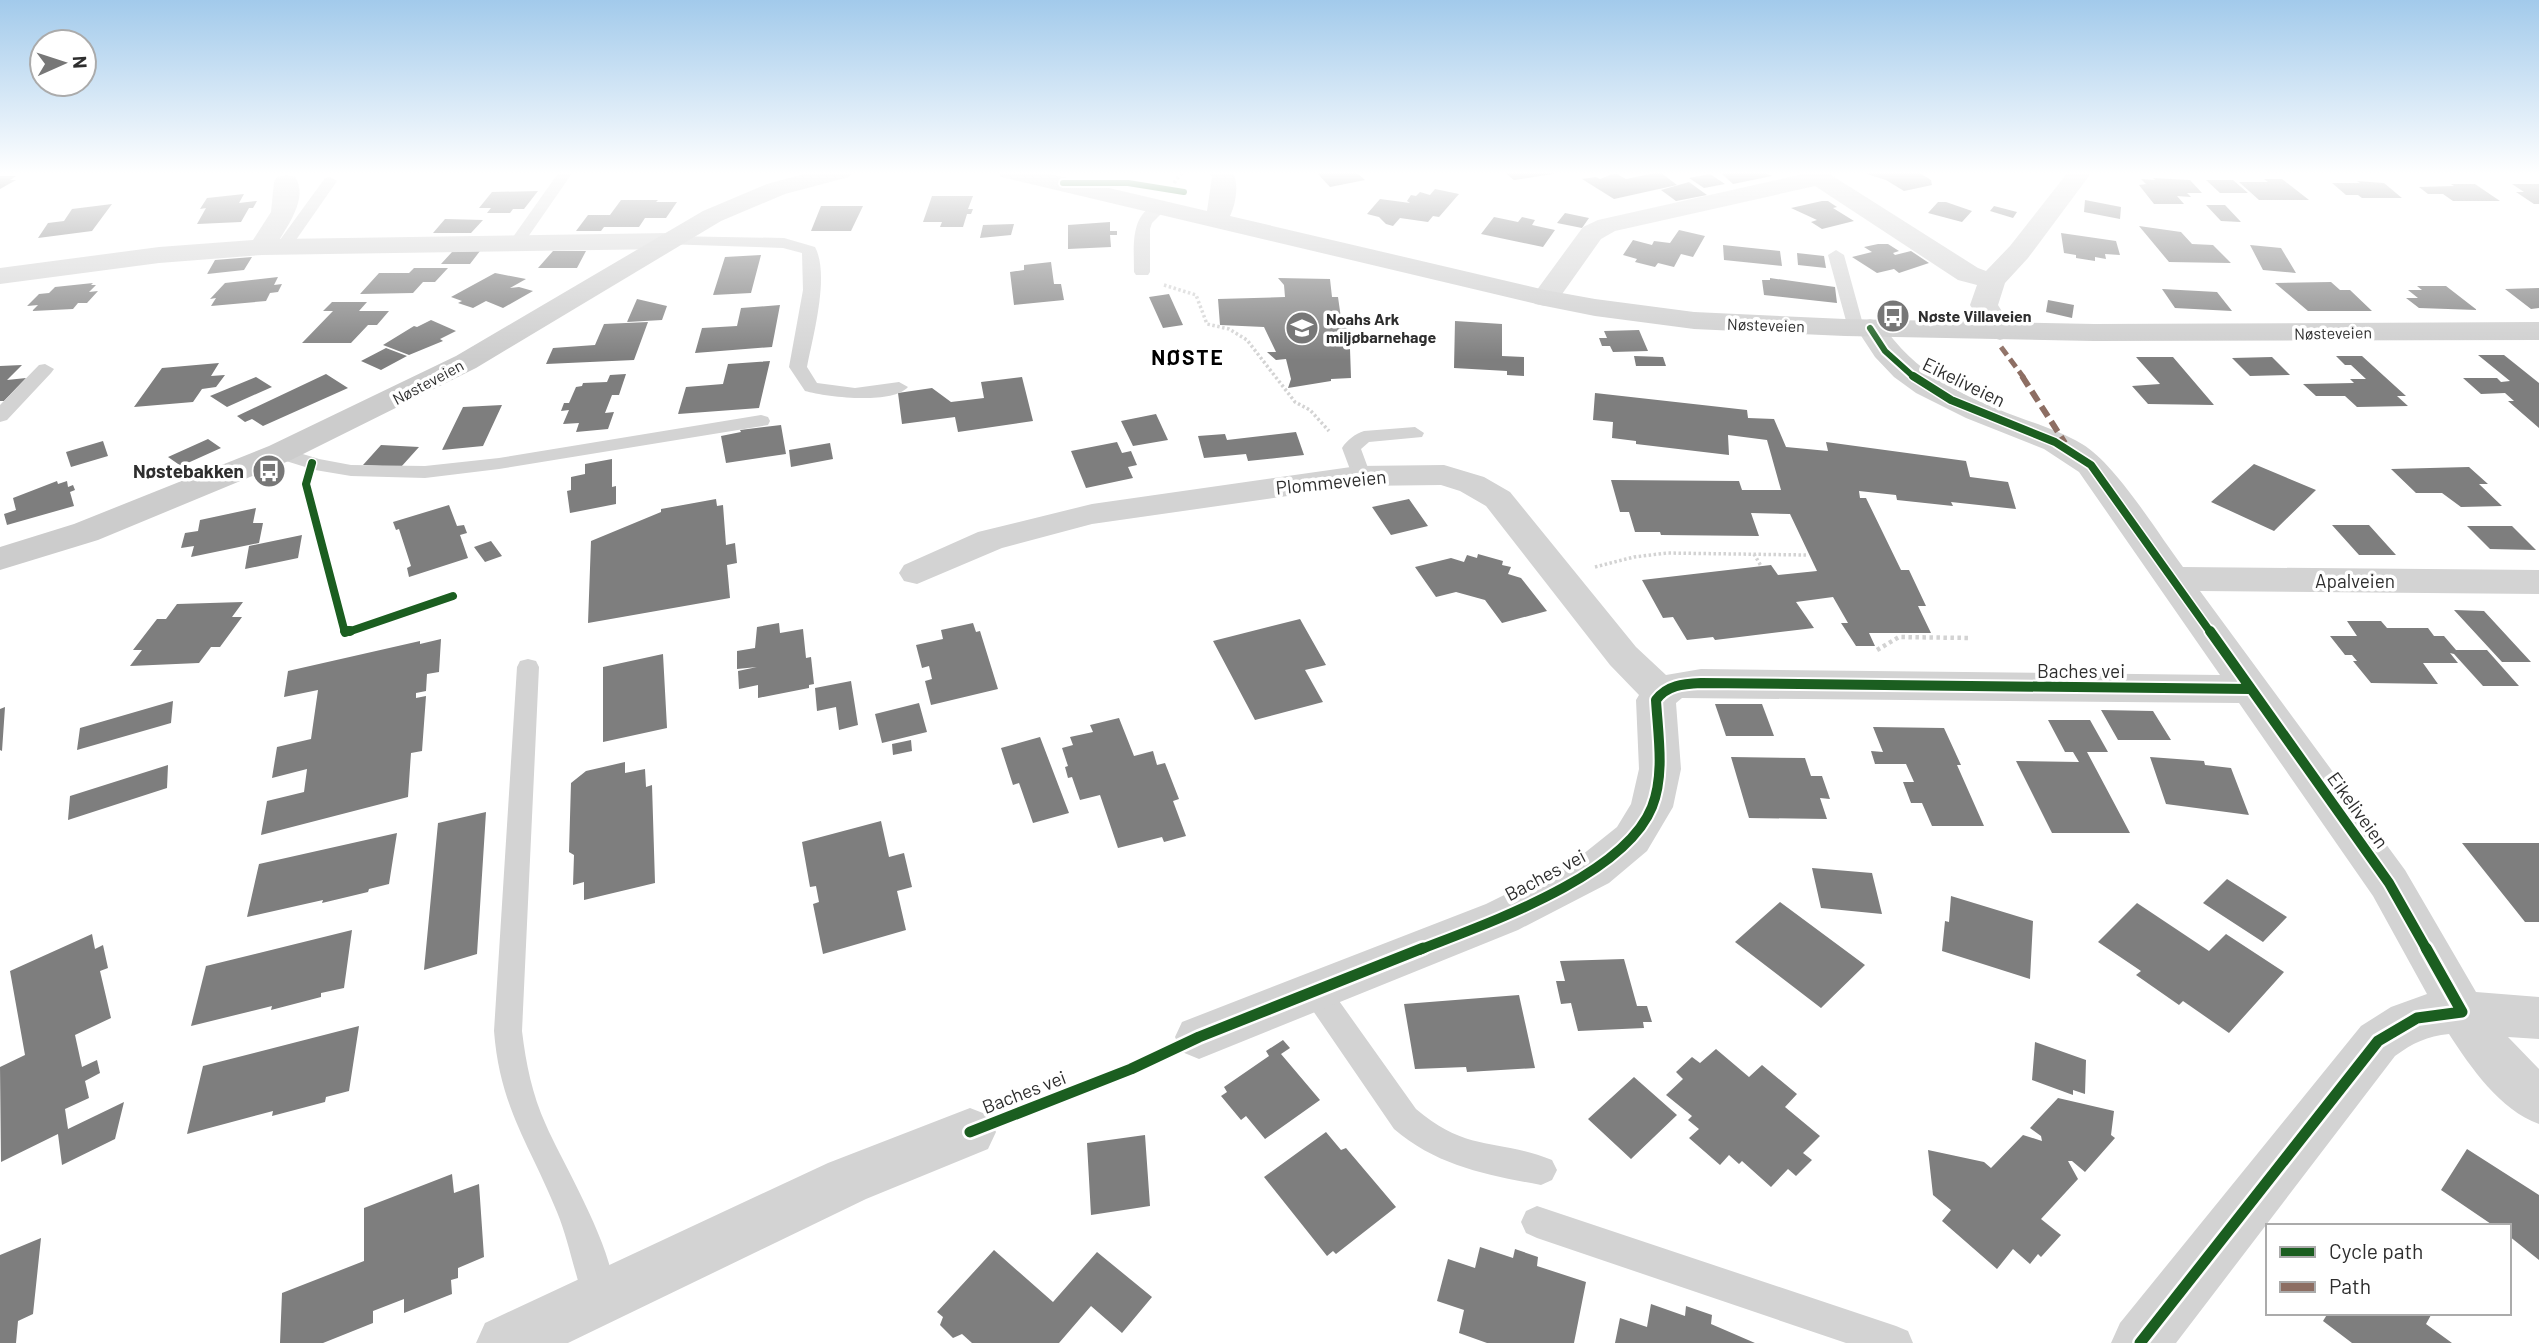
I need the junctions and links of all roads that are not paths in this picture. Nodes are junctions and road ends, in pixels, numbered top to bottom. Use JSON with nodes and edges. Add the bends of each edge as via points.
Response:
{"nodes":[{"id":1,"x":277,"y":235,"type":"edge"},
{"id":2,"x":284,"y":235,"type":"edge"},
{"id":3,"x":522,"y":235,"type":"edge"},
{"id":4,"x":679,"y":235,"type":"edge"},
{"id":5,"x":1142,"y":235,"type":"edge"},
{"id":6,"x":1280,"y":235,"type":"edge"},
{"id":7,"x":1591,"y":235,"type":"edge"},
{"id":8,"x":1907,"y":235,"type":"edge"},
{"id":9,"x":2032,"y":235,"type":"edge"},
{"id":10,"x":668,"y":241,"type":"junction"},
{"id":11,"x":516,"y":244,"type":"junction"},
{"id":12,"x":273,"y":247,"type":"junction"},
{"id":13,"x":1836,"y":255,"type":"dead end"},
{"id":14,"x":1142,"y":272,"type":"dead end"},
{"id":15,"x":0,"y":276,"type":"edge"},
{"id":16,"x":1992,"y":281,"type":"junction"},
{"id":17,"x":1545,"y":298,"type":"junction"},
{"id":18,"x":1863,"y":328,"type":"junction"},
{"id":19,"x":2000,"y":331,"type":"junction"},
{"id":20,"x":2539,"y":331,"type":"edge"},
{"id":21,"x":46,"y":369,"type":"dead end"},
{"id":22,"x":899,"y":387,"type":"dead end"},
{"id":23,"x":0,"y":416,"type":"edge"},
{"id":24,"x":761,"y":421,"type":"dead end"},
{"id":25,"x":1415,"y":433,"type":"dead end"},
{"id":26,"x":280,"y":453,"type":"junction"},
{"id":27,"x":1356,"y":462,"type":"junction"},
{"id":28,"x":0,"y":559,"type":"edge"},
{"id":29,"x":917,"y":573,"type":"dead end"},
{"id":30,"x":2171,"y":579,"type":"junction"},
{"id":31,"x":2539,"y":582,"type":"edge"},
{"id":32,"x":528,"y":667,"type":"dead end"},
{"id":33,"x":2250,"y":689,"type":"junction"},
{"id":34,"x":1660,"y":693,"type":"junction"},
{"id":35,"x":1317,"y":993,"type":"junction"},
{"id":36,"x":2462,"y":1012,"type":"junction"},
{"id":37,"x":2539,"y":1018,"type":"edge"},
{"id":38,"x":1199,"y":1037,"type":"dead end"},
{"id":39,"x":2539,"y":1101,"type":"edge"},
{"id":40,"x":970,"y":1132,"type":"dead end"},
{"id":41,"x":1541,"y":1170,"type":"dead end"},
{"id":42,"x":1537,"y":1222,"type":"dead end"},
{"id":43,"x":600,"y":1298,"type":"junction"},
{"id":44,"x":2146,"y":1341,"type":"edge"},
{"id":45,"x":505,"y":1343,"type":"edge"},
{"id":46,"x":1896,"y":1343,"type":"edge"}],
"edges":[{"from":1,"to":12,"type":"street"},
{"from":2,"to":12,"type":"lane"},
{"from":3,"to":11,"type":"lane"},
{"from":4,"to":10,"type":"main road","name":"Nøsteveien"},
{"from":5,"to":14,"type":"lane"},
{"from":6,"to":17,"type":"main road","name":"Nøsteveien"},
{"from":7,"to":17,"type":"street"},
{"from":8,"to":16,"type":"street","via":[[1968,274]]},
{"from":9,"to":16,"type":"street"},
{"from":10,"to":11,"type":"street"},
{"from":10,"to":22,"type":"lane","via":[[784,243],[809,250],[810,298],[798,368],[811,387],[827,392],[853,394]]},
{"from":10,"to":26,"type":"main road","name":"Nøsteveien","via":[[466,362]]},
{"from":11,"to":12,"type":"street"},
{"from":12,"to":15,"type":"street","via":[[159,255]]},
{"from":13,"to":18,"type":"lane"},
{"from":16,"to":19,"type":"street","via":[[1984,305]]},
{"from":17,"to":18,"type":"main road","name":"Nøsteveien","via":[[1688,321]]},
{"from":18,"to":19,"type":"main road","name":"Nøsteveien"},
{"from":18,"to":30,"type":"street","name":"Eikeliveien","via":[[1900,367],[1927,387],[2082,458],[2099,475]]},
{"from":19,"to":20,"type":"main road","name":"Nøsteveien"},
{"from":21,"to":23,"type":"lane"},
{"from":24,"to":26,"type":"lane","via":[[450,471],[337,470]]},
{"from":25,"to":27,"type":"lane","via":[[1364,437]]},
{"from":26,"to":28,"type":"main road","name":"Nøsteveien","via":[[104,525]]},
{"from":27,"to":29,"type":"street","name":"Plommeveien","via":[[1092,514],[990,540]]},
{"from":27,"to":34,"type":"street","name":"Plommeveien","via":[[1444,475],[1487,490],[1507,508],[1623,656]]},
{"from":30,"to":31,"type":"street","name":"Apalveien"},
{"from":30,"to":33,"type":"street","name":"Eikeliveien"},
{"from":32,"to":43,"type":"lane","via":[[508,1031],[511,1066],[533,1131],[571,1206]]},
{"from":33,"to":34,"type":"street","name":"Baches vei","via":[[1701,683],[1682,684]]},
{"from":33,"to":36,"type":"street","name":"Eikeliveien","via":[[2389,883]]},
{"from":34,"to":35,"type":"street","name":"Baches vei","via":[[1656,700],[1660,769],[1652,807],[1632,839],[1593,871],[1550,894]]},
{"from":35,"to":38,"type":"street","name":"Baches vei"},
{"from":35,"to":41,"type":"lane","via":[[1419,1133],[1459,1154]]},
{"from":36,"to":37,"type":"street"},
{"from":36,"to":39,"type":"street","name":"Eikeliveien","via":[[2482,1044]]},
{"from":36,"to":44,"type":"street","via":[[2431,1013],[2403,1022],[2378,1041]]},
{"from":40,"to":43,"type":"street","name":"Baches vei","via":[[847,1181]]},
{"from":42,"to":46,"type":"lane"},
{"from":43,"to":45,"type":"street","name":"Baches vei"}]}
